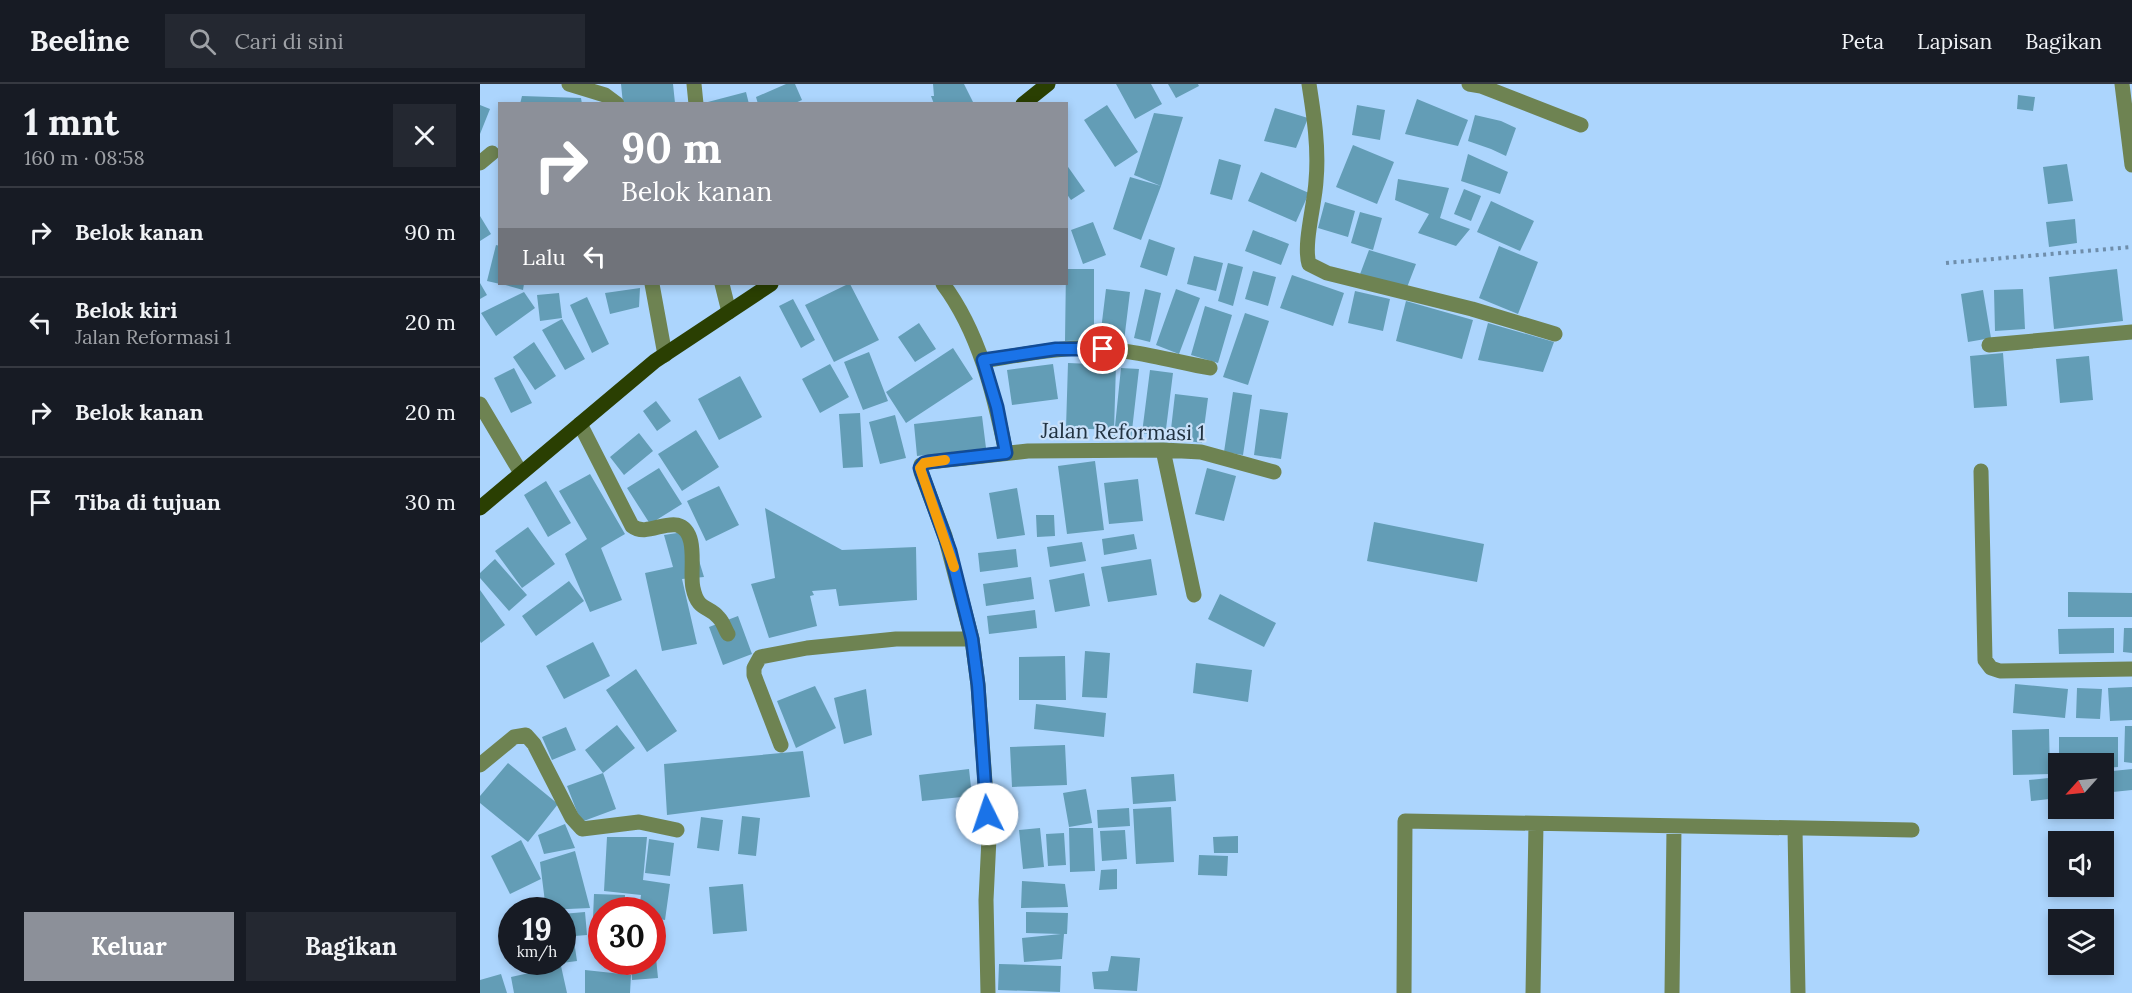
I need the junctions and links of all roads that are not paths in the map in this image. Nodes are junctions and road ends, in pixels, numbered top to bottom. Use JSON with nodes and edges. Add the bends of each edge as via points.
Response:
{"nodes":[{"id":1,"x":569,"y":84,"type":"edge"},
{"id":2,"x":694,"y":84,"type":"edge"},
{"id":3,"x":1048,"y":84,"type":"edge"},
{"id":4,"x":1309,"y":84,"type":"edge"},
{"id":5,"x":1469,"y":84,"type":"edge"},
{"id":6,"x":2122,"y":84,"type":"edge"},
{"id":7,"x":614,"y":102,"type":"edge"},
{"id":8,"x":696,"y":102,"type":"edge"},
{"id":9,"x":1026,"y":102,"type":"edge"},
{"id":10,"x":1581,"y":125,"type":"dead end"},
{"id":11,"x":2132,"y":165,"type":"edge"},
{"id":12,"x":652,"y":285,"type":"edge"},
{"id":13,"x":722,"y":285,"type":"edge"},
{"id":14,"x":770,"y":285,"type":"edge"},
{"id":15,"x":944,"y":285,"type":"edge"},
{"id":16,"x":729,"y":312,"type":"junction"},
{"id":17,"x":2132,"y":332,"type":"edge"},
{"id":18,"x":1555,"y":334,"type":"dead end"},
{"id":19,"x":1989,"y":345,"type":"dead end"},
{"id":20,"x":665,"y":355,"type":"junction"},
{"id":21,"x":983,"y":360,"type":"junction"},
{"id":22,"x":1209,"y":368,"type":"dead end"},
{"id":23,"x":480,"y":404,"type":"edge"},
{"id":24,"x":580,"y":424,"type":"junction"},
{"id":25,"x":1163,"y":450,"type":"junction"},
{"id":26,"x":1006,"y":453,"type":"junction"},
{"id":27,"x":1981,"y":471,"type":"dead end"},
{"id":28,"x":1274,"y":472,"type":"dead end"},
{"id":29,"x":521,"y":473,"type":"junction"},
{"id":30,"x":480,"y":508,"type":"edge"},
{"id":31,"x":1194,"y":595,"type":"dead end"},
{"id":32,"x":728,"y":634,"type":"dead end"},
{"id":33,"x":972,"y":639,"type":"junction"},
{"id":34,"x":2132,"y":669,"type":"edge"},
{"id":35,"x":782,"y":745,"type":"dead end"},
{"id":36,"x":480,"y":765,"type":"edge"},
{"id":37,"x":1536,"y":824,"type":"junction"},
{"id":38,"x":1674,"y":827,"type":"junction"},
{"id":39,"x":1795,"y":829,"type":"junction"},
{"id":40,"x":677,"y":830,"type":"dead end"},
{"id":41,"x":1912,"y":830,"type":"dead end"},
{"id":42,"x":988,"y":993,"type":"edge"},
{"id":43,"x":1404,"y":993,"type":"edge"},
{"id":44,"x":1533,"y":993,"type":"edge"},
{"id":45,"x":1672,"y":993,"type":"edge"},
{"id":46,"x":1798,"y":993,"type":"edge"}],
"edges":[{"from":1,"to":7,"type":"street","via":[[605,95]]},
{"from":2,"to":8,"type":"street"},
{"from":3,"to":9,"type":"main road"},
{"from":4,"to":18,"type":"street","via":[[1317,167],[1309,264],[1327,273]]},
{"from":5,"to":10,"type":"street"},
{"from":6,"to":11,"type":"street"},
{"from":12,"to":20,"type":"street"},
{"from":13,"to":16,"type":"street"},
{"from":14,"to":16,"type":"main road"},
{"from":15,"to":21,"type":"street"},
{"from":16,"to":20,"type":"main road"},
{"from":17,"to":19,"type":"street"},
{"from":20,"to":24,"type":"main road"},
{"from":21,"to":22,"type":"street","via":[[1081,348]]},
{"from":21,"to":26,"type":"street"},
{"from":23,"to":29,"type":"street"},
{"from":24,"to":29,"type":"main road"},
{"from":24,"to":32,"type":"street","via":[[632,526],[639,530],[677,525],[686,530],[692,544],[692,586],[696,599],[718,616]]},
{"from":25,"to":26,"type":"street","name":"Jalan Reformasi 1"},
{"from":25,"to":28,"type":"street","name":"Jalan Reformasi 1","via":[[1201,452]]},
{"from":25,"to":31,"type":"street"},
{"from":26,"to":33,"type":"street","name":"Jalan Reformasi 1","via":[[928,462],[920,468],[945,536]]},
{"from":27,"to":34,"type":"street","via":[[1985,660],[1991,668]]},
{"from":29,"to":30,"type":"main road"},
{"from":33,"to":35,"type":"street","via":[[896,639],[760,657],[754,675]]},
{"from":33,"to":42,"type":"street","via":[[989,838]]},
{"from":36,"to":40,"type":"street","via":[[514,737],[526,735],[582,829],[639,822]]},
{"from":37,"to":38,"type":"street"},
{"from":37,"to":43,"type":"street","via":[[1405,821]]},
{"from":37,"to":44,"type":"street"},
{"from":38,"to":39,"type":"street"},
{"from":38,"to":45,"type":"street"},
{"from":39,"to":41,"type":"street"},
{"from":39,"to":46,"type":"street"}]}
